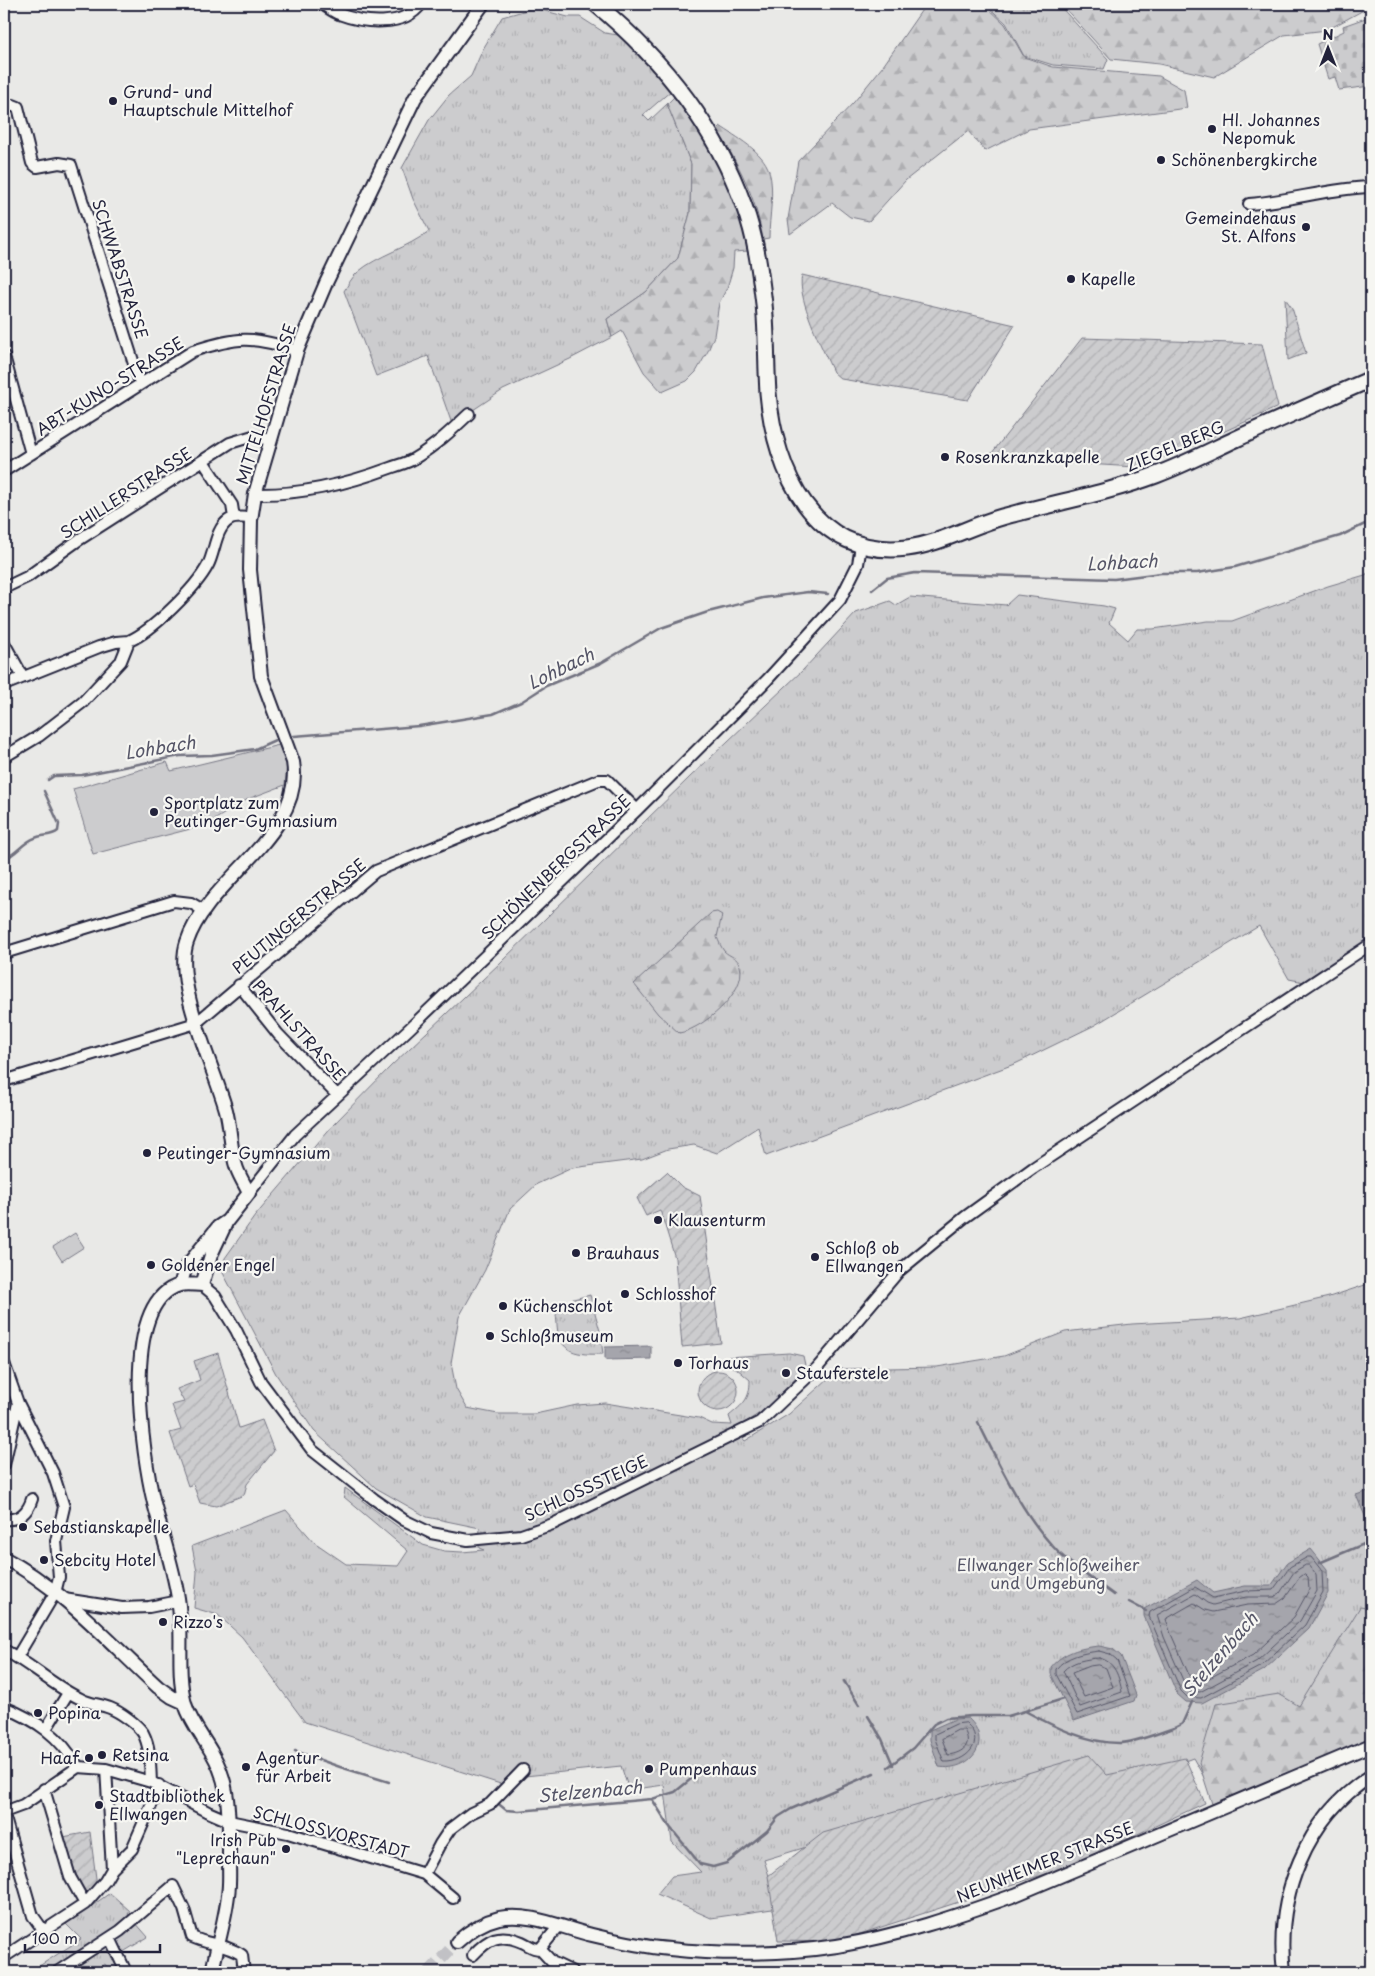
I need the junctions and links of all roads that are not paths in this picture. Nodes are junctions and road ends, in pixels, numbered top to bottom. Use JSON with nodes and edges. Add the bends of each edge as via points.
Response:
{"nodes":[{"id":1,"x":322,"y":4,"type":"edge"},
{"id":2,"x":421,"y":4,"type":"edge"},
{"id":3,"x":483,"y":4,"type":"edge"},
{"id":4,"x":596,"y":4,"type":"edge"},
{"id":5,"x":4,"y":107,"type":"edge"},
{"id":6,"x":1371,"y":187,"type":"edge"},
{"id":7,"x":1248,"y":204,"type":"dead end"},
{"id":8,"x":297,"y":350,"type":"junction"},
{"id":9,"x":4,"y":356,"type":"edge"},
{"id":10,"x":1371,"y":380,"type":"edge"},
{"id":11,"x":140,"y":383,"type":"junction"},
{"id":12,"x":469,"y":414,"type":"dead end"},
{"id":13,"x":269,"y":440,"type":"junction"},
{"id":14,"x":31,"y":454,"type":"junction"},
{"id":15,"x":203,"y":461,"type":"junction"},
{"id":16,"x":4,"y":471,"type":"edge"},
{"id":17,"x":255,"y":494,"type":"junction"},
{"id":18,"x":234,"y":518,"type":"junction"},
{"id":19,"x":252,"y":518,"type":"junction"},
{"id":20,"x":862,"y":546,"type":"junction"},
{"id":21,"x":4,"y":588,"type":"edge"},
{"id":22,"x":128,"y":641,"type":"junction"},
{"id":23,"x":4,"y":643,"type":"edge"},
{"id":24,"x":23,"y":677,"type":"junction"},
{"id":25,"x":4,"y":685,"type":"edge"},
{"id":26,"x":4,"y":757,"type":"edge"},
{"id":27,"x":637,"y":810,"type":"junction"},
{"id":28,"x":204,"y":910,"type":"junction"},
{"id":29,"x":1371,"y":944,"type":"edge"},
{"id":30,"x":4,"y":953,"type":"edge"},
{"id":31,"x":239,"y":986,"type":"junction"},
{"id":32,"x":196,"y":1023,"type":"junction"},
{"id":33,"x":4,"y":1081,"type":"edge"},
{"id":34,"x":337,"y":1095,"type":"junction"},
{"id":35,"x":249,"y":1193,"type":"junction"},
{"id":36,"x":227,"y":1220,"type":"junction"},
{"id":37,"x":180,"y":1285,"type":"junction"},
{"id":38,"x":202,"y":1285,"type":"junction"},
{"id":39,"x":4,"y":1363,"type":"edge"},
{"id":40,"x":18,"y":1403,"type":"junction"},
{"id":41,"x":4,"y":1465,"type":"edge"},
{"id":42,"x":32,"y":1498,"type":"dead end"},
{"id":43,"x":4,"y":1519,"type":"edge"},
{"id":44,"x":4,"y":1558,"type":"edge"},
{"id":45,"x":59,"y":1596,"type":"junction"},
{"id":46,"x":179,"y":1600,"type":"junction"},
{"id":47,"x":4,"y":1650,"type":"edge"},
{"id":48,"x":17,"y":1657,"type":"junction"},
{"id":49,"x":68,"y":1692,"type":"junction"},
{"id":50,"x":185,"y":1703,"type":"junction"},
{"id":51,"x":4,"y":1707,"type":"edge"},
{"id":52,"x":46,"y":1729,"type":"junction"},
{"id":53,"x":1371,"y":1745,"type":"edge"},
{"id":54,"x":78,"y":1767,"type":"junction"},
{"id":55,"x":106,"y":1769,"type":"junction"},
{"id":56,"x":523,"y":1770,"type":"dead end"},
{"id":57,"x":1371,"y":1776,"type":"edge"},
{"id":58,"x":155,"y":1783,"type":"junction"},
{"id":59,"x":44,"y":1789,"type":"junction"},
{"id":60,"x":4,"y":1814,"type":"edge"},
{"id":61,"x":229,"y":1821,"type":"junction"},
{"id":62,"x":112,"y":1869,"type":"junction"},
{"id":63,"x":424,"y":1874,"type":"junction"},
{"id":64,"x":453,"y":1898,"type":"dead end"},
{"id":65,"x":85,"y":1904,"type":"junction"},
{"id":66,"x":559,"y":1926,"type":"junction"},
{"id":67,"x":43,"y":1930,"type":"junction"},
{"id":68,"x":110,"y":1938,"type":"junction"},
{"id":69,"x":457,"y":1942,"type":"tunnel mouth"},
{"id":70,"x":220,"y":1944,"type":"junction"},
{"id":71,"x":540,"y":1949,"type":"junction"},
{"id":72,"x":473,"y":1955,"type":"dead end"},
{"id":73,"x":4,"y":1957,"type":"edge"},
{"id":74,"x":57,"y":1972,"type":"edge"},
{"id":75,"x":126,"y":1972,"type":"edge"},
{"id":76,"x":212,"y":1972,"type":"edge"},
{"id":77,"x":244,"y":1972,"type":"edge"},
{"id":78,"x":573,"y":1972,"type":"edge"},
{"id":79,"x":1284,"y":1972,"type":"edge"}],
"edges":[{"from":1,"to":2,"type":"street","via":[[337,14],[365,21],[396,20],[416,11]]},
{"from":3,"to":8,"type":"street","name":"MITTELHOFSTRASSE","via":[[415,98],[350,230]]},
{"from":4,"to":20,"type":"main road","via":[[620,24],[679,88],[713,138],[728,168],[752,231],[759,265],[768,395],[785,465],[792,484],[810,511],[829,530]]},
{"from":5,"to":11,"type":"street","name":"SCHWABSTRASSE","via":[[18,107],[32,163],[36,167],[71,165]]},
{"from":6,"to":7,"type":"street"},
{"from":8,"to":11,"type":"street","name":"ABT-KUNO-STRASSE","via":[[265,341],[227,340],[193,351]]},
{"from":8,"to":13,"type":"street","name":"MITTELHOFSTRASSE"},
{"from":9,"to":14,"type":"street"},
{"from":10,"to":20,"type":"main road","name":"ZIEGELBERG","via":[[1158,474],[1109,491],[1000,518],[929,544],[905,548]]},
{"from":11,"to":14,"type":"street","name":"ABT-KUNO-STRASSE"},
{"from":12,"to":17,"type":"street","via":[[414,459],[368,476],[314,489]]},
{"from":13,"to":15,"type":"street","name":"SCHILLERSTRASSE","via":[[253,436],[242,438]]},
{"from":13,"to":17,"type":"street","name":"MITTELHOFSTRASSE"},
{"from":14,"to":16,"type":"street","name":"ABT-KUNO-STRASSE"},
{"from":15,"to":18,"type":"street","via":[[232,505]]},
{"from":15,"to":21,"type":"street","name":"SCHILLERSTRASSE","via":[[80,539],[27,577]]},
{"from":17,"to":19,"type":"street","name":"MITTELHOFSTRASSE"},
{"from":18,"to":19,"type":"street"},
{"from":18,"to":22,"type":"street","via":[[224,526],[208,564],[190,591],[140,636]]},
{"from":19,"to":28,"type":"street","name":"MITTELHOFSTRASSE","via":[[250,570],[261,676],[295,775],[292,792],[274,829]]},
{"from":20,"to":27,"type":"street","name":"SCHÖNENBERGSTRASSE","via":[[858,564],[840,600],[767,680]]},
{"from":22,"to":24,"type":"street","via":[[99,647]]},
{"from":22,"to":26,"type":"street","via":[[122,661],[83,702],[39,736]]},
{"from":23,"to":24,"type":"street"},
{"from":24,"to":25,"type":"street"},
{"from":27,"to":31,"type":"street","name":"PEUTINGERSTRASSE","via":[[607,780],[598,780],[376,871]]},
{"from":27,"to":34,"type":"street","name":"SCHÖNENBERGSTRASSE"},
{"from":28,"to":30,"type":"street","via":[[191,903],[174,901]]},
{"from":28,"to":32,"type":"street","name":"MITTELHOFSTRASSE","via":[[184,953],[184,973]]},
{"from":29,"to":38,"type":"street","name":"SCHLOSSSTEIGE","via":[[1033,1168],[965,1217],[899,1271],[817,1368],[760,1422],[553,1524],[521,1535],[468,1540],[431,1533],[374,1500],[312,1450],[261,1382],[236,1330],[215,1296]]},
{"from":31,"to":32,"type":"street","name":"PEUTINGERSTRASSE"},
{"from":31,"to":34,"type":"street","name":"PRAHLSTRASSE","via":[[278,1034]]},
{"from":32,"to":33,"type":"street","name":"PEUTINGERSTRASSE"},
{"from":32,"to":35,"type":"street","name":"MITTELHOFSTRASSE","via":[[226,1112],[236,1169]]},
{"from":34,"to":35,"type":"street","name":"SCHÖNENBERGSTRASSE","via":[[295,1135]]},
{"from":35,"to":36,"type":"street"},
{"from":36,"to":37,"type":"street","via":[[186,1267]]},
{"from":36,"to":38,"type":"street"},
{"from":37,"to":38,"type":"street"},
{"from":37,"to":46,"type":"street","via":[[167,1291],[150,1311],[144,1330],[140,1366],[144,1448]]},
{"from":39,"to":40,"type":"street"},
{"from":40,"to":41,"type":"street"},
{"from":40,"to":45,"type":"street","via":[[53,1474],[64,1507],[56,1541]]},
{"from":42,"to":43,"type":"street","via":[[24,1514]]},
{"from":44,"to":45,"type":"street","via":[[28,1571]]},
{"from":45,"to":46,"type":"street","via":[[122,1608],[149,1607]]},
{"from":45,"to":48,"type":"street"},
{"from":45,"to":50,"type":"street","via":[[158,1687]]},
{"from":46,"to":50,"type":"street"},
{"from":47,"to":48,"type":"street"},
{"from":48,"to":49,"type":"street"},
{"from":49,"to":52,"type":"street"},
{"from":49,"to":58,"type":"street","via":[[82,1700],[112,1708],[142,1732],[149,1749]]},
{"from":50,"to":61,"type":"street","via":[[222,1775]]},
{"from":51,"to":52,"type":"street"},
{"from":52,"to":54,"type":"street","via":[[67,1748]]},
{"from":53,"to":66,"type":"street","name":"NEUNHEIMER STRASSE","via":[[1015,1895],[957,1916],[845,1944],[801,1950],[737,1952],[670,1949]]},
{"from":54,"to":55,"type":"street","name":"SCHLOSSVORSTADT"},
{"from":54,"to":59,"type":"street"},
{"from":55,"to":58,"type":"street","name":"SCHLOSSVORSTADT"},
{"from":55,"to":62,"type":"street"},
{"from":56,"to":63,"type":"street","name":"SCHLOSSVORSTADT","via":[[499,1797],[450,1829]]},
{"from":57,"to":79,"type":"street","via":[[1339,1801],[1303,1852],[1283,1922]]},
{"from":58,"to":61,"type":"street","name":"SCHLOSSVORSTADT"},
{"from":58,"to":62,"type":"street","via":[[154,1799],[132,1849]]},
{"from":59,"to":60,"type":"street"},
{"from":59,"to":65,"type":"street","via":[[70,1877]]},
{"from":60,"to":67,"type":"street","via":[[33,1916]]},
{"from":61,"to":63,"type":"street","name":"SCHLOSSVORSTADT","via":[[288,1833]]},
{"from":61,"to":70,"type":"street","via":[[229,1892]]},
{"from":62,"to":65,"type":"street","via":[[106,1881]]},
{"from":63,"to":64,"type":"street","name":"SCHLOSSVORSTADT"},
{"from":65,"to":67,"type":"street"},
{"from":66,"to":69,"type":"street","name":"NEUNHEIMER STRASSE","via":[[521,1917],[501,1918],[472,1928]]},
{"from":66,"to":71,"type":"street"},
{"from":67,"to":73,"type":"street"},
{"from":68,"to":70,"type":"street","via":[[173,1886],[192,1937]]},
{"from":68,"to":74,"type":"street"},
{"from":68,"to":75,"type":"street"},
{"from":70,"to":76,"type":"street"},
{"from":70,"to":77,"type":"street","via":[[242,1955]]},
{"from":71,"to":72,"type":"street","via":[[504,1936],[489,1940]]},
{"from":71,"to":78,"type":"street","via":[[552,1962]]}]}
